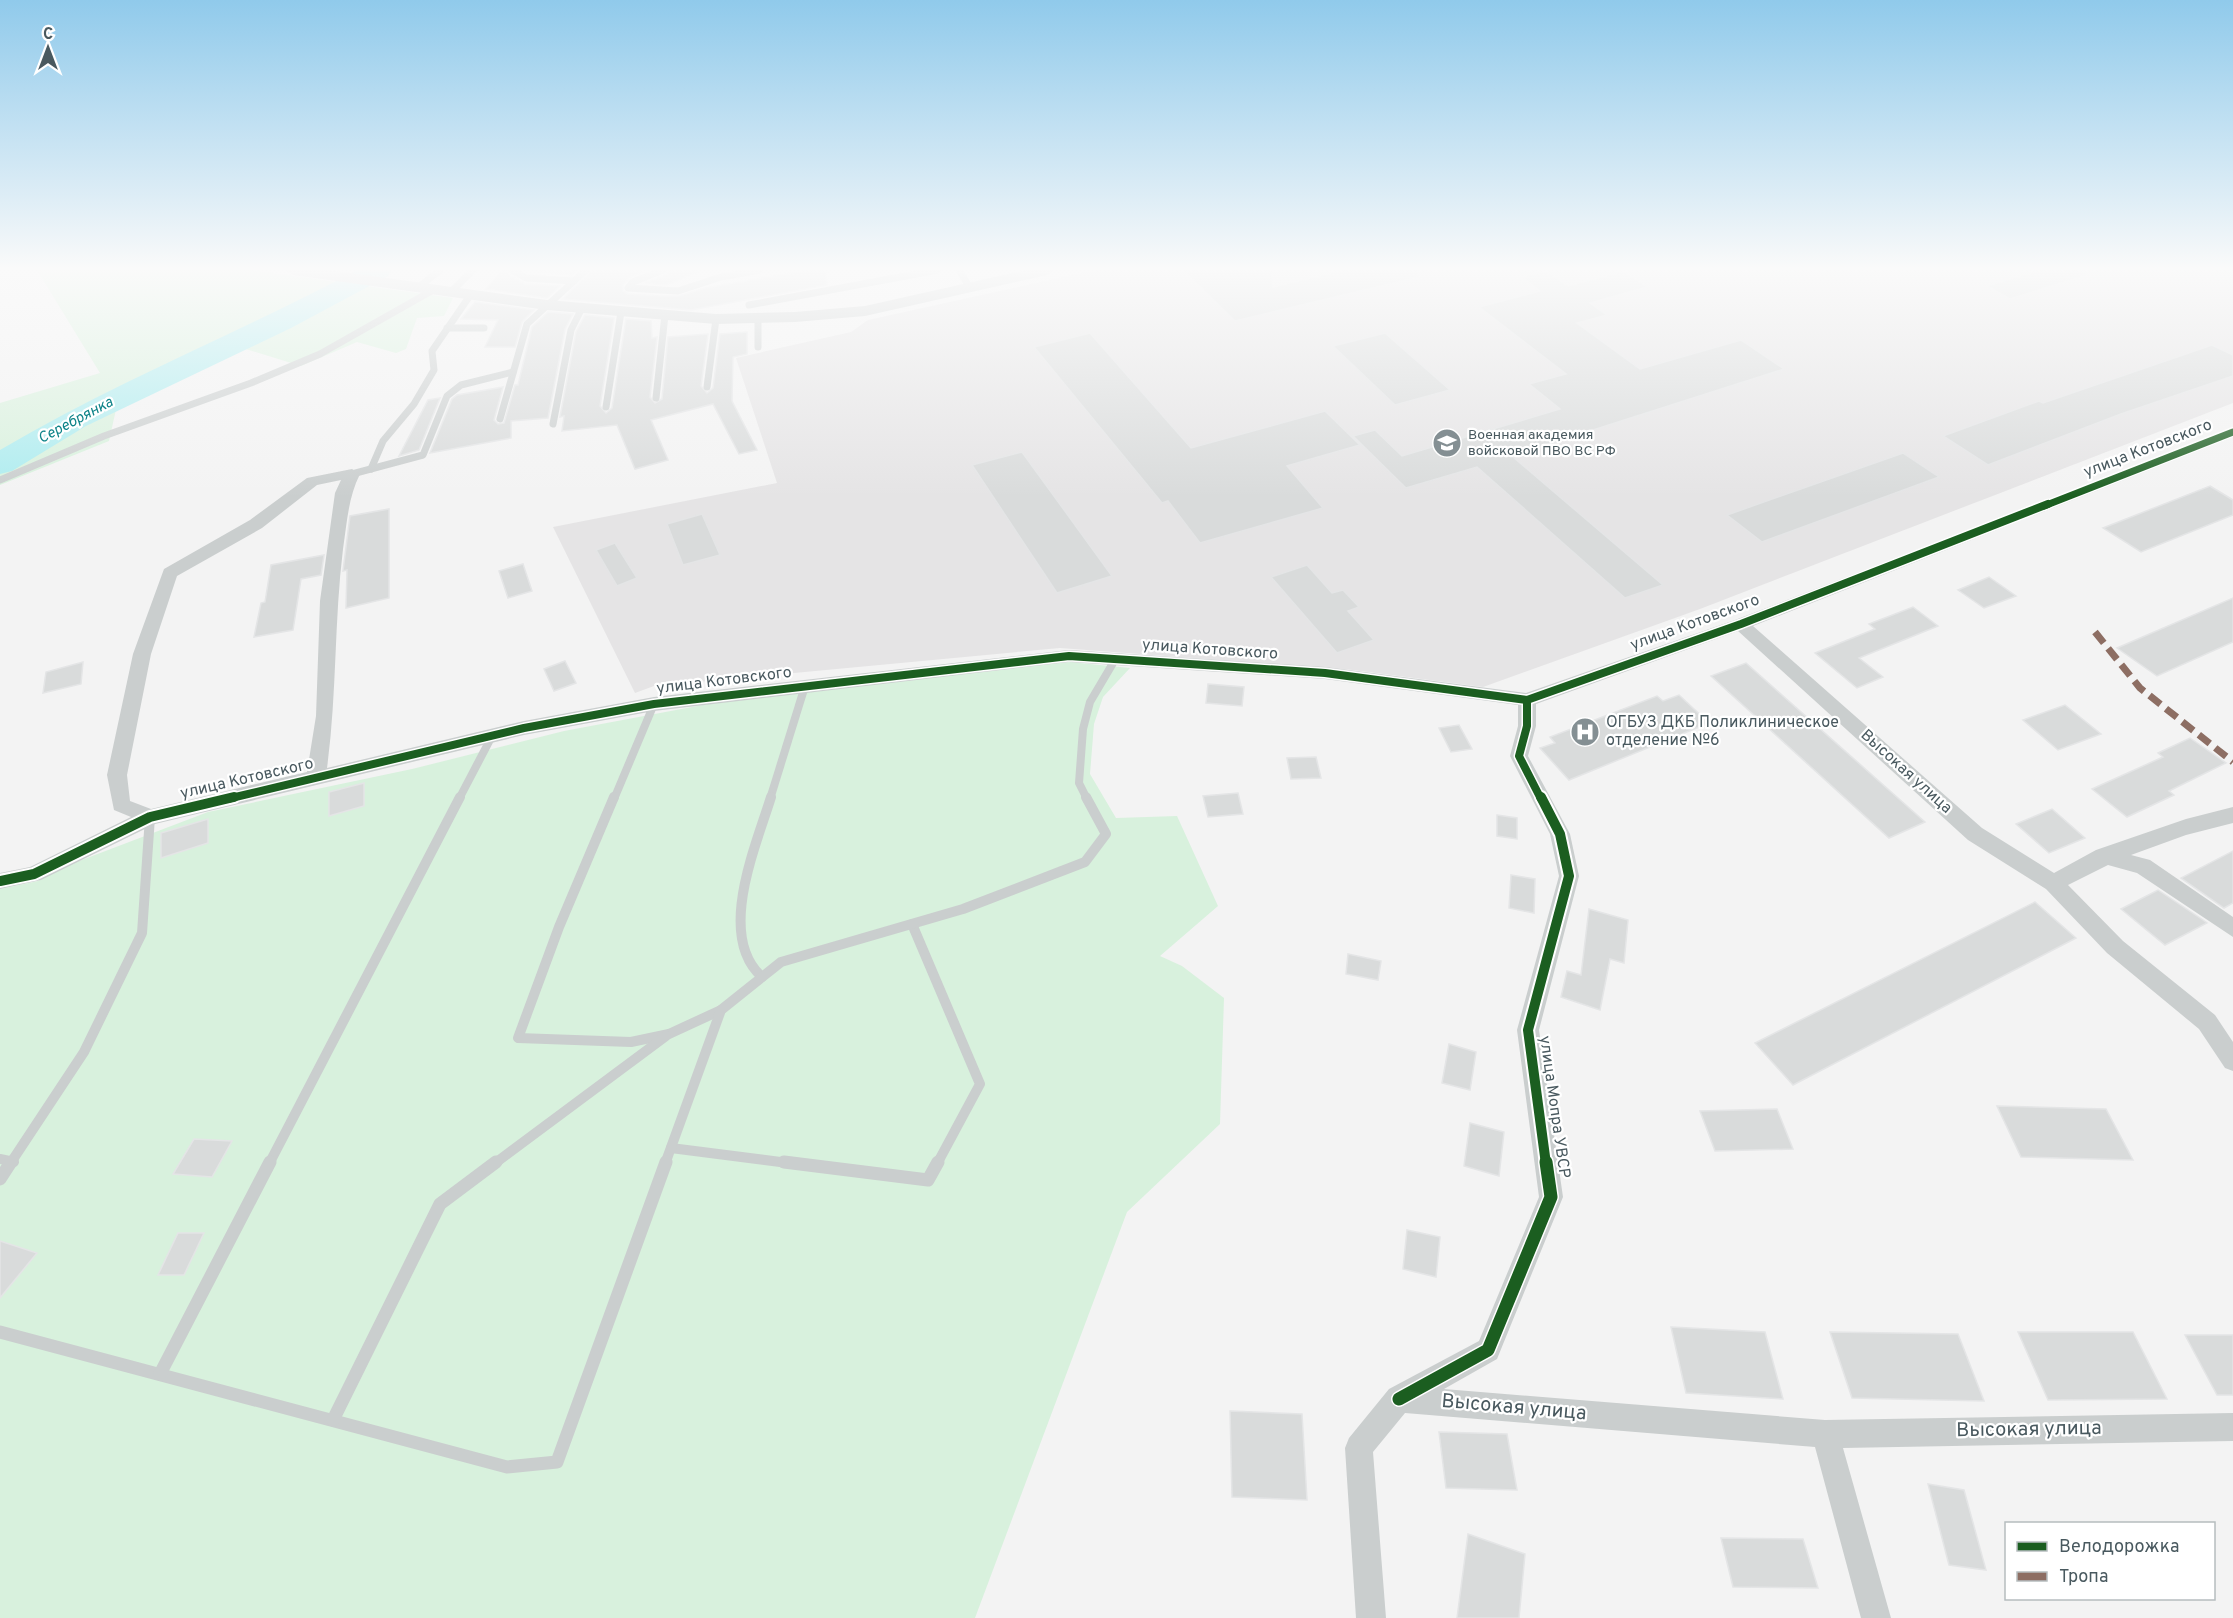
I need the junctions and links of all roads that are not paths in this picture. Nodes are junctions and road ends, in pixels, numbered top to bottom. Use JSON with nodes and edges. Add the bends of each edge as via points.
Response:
{"nodes":[{"id":1,"x":333,"y":346,"type":"edge"},
{"id":2,"x":436,"y":346,"type":"edge"},
{"id":3,"x":521,"y":346,"type":"edge"},
{"id":4,"x":569,"y":346,"type":"edge"},
{"id":5,"x":616,"y":346,"type":"edge"},
{"id":6,"x":661,"y":346,"type":"edge"},
{"id":7,"x":712,"y":346,"type":"edge"},
{"id":8,"x":513,"y":372,"type":"junction"},
{"id":9,"x":707,"y":387,"type":"dead end"},
{"id":10,"x":656,"y":398,"type":"dead end"},
{"id":11,"x":606,"y":406,"type":"dead end"},
{"id":12,"x":500,"y":419,"type":"dead end"},
{"id":13,"x":553,"y":424,"type":"dead end"},
{"id":14,"x":2233,"y":432,"type":"edge"},
{"id":15,"x":371,"y":469,"type":"junction"},
{"id":16,"x":352,"y":474,"type":"junction"},
{"id":17,"x":0,"y":480,"type":"edge"},
{"id":18,"x":1741,"y":624,"type":"junction"},
{"id":19,"x":1116,"y":658,"type":"junction"},
{"id":20,"x":805,"y":686,"type":"junction"},
{"id":21,"x":1527,"y":700,"type":"junction"},
{"id":22,"x":654,"y":704,"type":"junction"},
{"id":23,"x":492,"y":736,"type":"junction"},
{"id":24,"x":316,"y":778,"type":"junction"},
{"id":25,"x":2233,"y":815,"type":"edge"},
{"id":26,"x":150,"y":818,"type":"junction"},
{"id":27,"x":2103,"y":856,"type":"junction"},
{"id":28,"x":0,"y":881,"type":"edge"},
{"id":29,"x":2053,"y":884,"type":"junction"},
{"id":30,"x":912,"y":924,"type":"junction"},
{"id":31,"x":2233,"y":927,"type":"edge"},
{"id":32,"x":762,"y":977,"type":"junction"},
{"id":33,"x":722,"y":1010,"type":"junction"},
{"id":34,"x":669,"y":1034,"type":"junction"},
{"id":35,"x":2233,"y":1061,"type":"edge"},
{"id":36,"x":671,"y":1148,"type":"junction"},
{"id":37,"x":0,"y":1159,"type":"edge"},
{"id":38,"x":14,"y":1162,"type":"junction"},
{"id":39,"x":0,"y":1179,"type":"edge"},
{"id":40,"x":0,"y":1332,"type":"edge"},
{"id":41,"x":160,"y":1374,"type":"junction"},
{"id":42,"x":1399,"y":1399,"type":"junction"},
{"id":43,"x":333,"y":1420,"type":"junction"},
{"id":44,"x":2233,"y":1426,"type":"edge"},
{"id":45,"x":1825,"y":1434,"type":"junction"},
{"id":46,"x":1371,"y":1618,"type":"edge"},
{"id":47,"x":1876,"y":1618,"type":"edge"}],
"edges":[{"from":1,"to":17,"type":"lane","via":[[251,383],[104,436]]},
{"from":2,"to":15,"type":"lane","via":[[432,351],[434,370],[414,404],[383,441]]},
{"from":3,"to":8,"type":"lane"},
{"from":4,"to":13,"type":"lane"},
{"from":5,"to":11,"type":"lane"},
{"from":6,"to":10,"type":"lane"},
{"from":7,"to":9,"type":"lane"},
{"from":8,"to":12,"type":"lane"},
{"from":8,"to":15,"type":"lane","via":[[461,385],[447,396],[423,455]]},
{"from":14,"to":18,"type":"street","name":"улица Котовского"},
{"from":15,"to":16,"type":"lane"},
{"from":16,"to":24,"type":"street","via":[[342,493],[328,601],[325,716]]},
{"from":16,"to":26,"type":"street","via":[[312,481],[256,524],[170,573],[142,654],[117,774],[121,805]]},
{"from":18,"to":21,"type":"street","name":"улица Котовского"},
{"from":18,"to":29,"type":"street","name":"Высокая улица","via":[[1976,834]]},
{"from":19,"to":20,"type":"street","name":"улица Котовского","via":[[1069,656]]},
{"from":19,"to":21,"type":"street","name":"улица Котовского","via":[[1325,673]]},
{"from":19,"to":30,"type":"lane","via":[[1090,702],[1083,729],[1079,783],[1106,834],[1085,862],[963,909]]},
{"from":20,"to":22,"type":"street","name":"улица Котовского"},
{"from":20,"to":32,"type":"lane","via":[[744,884],[740,931],[752,968]]},
{"from":21,"to":42,"type":"street","name":"улица Мопра УВСР","via":[[1527,726],[1519,756],[1560,834],[1569,876],[1528,1029],[1551,1197],[1488,1350]]},
{"from":22,"to":23,"type":"street","name":"улица Котовского"},
{"from":22,"to":34,"type":"lane","via":[[518,1038],[631,1042]]},
{"from":23,"to":24,"type":"street","name":"улица Котовского"},
{"from":23,"to":41,"type":"lane"},
{"from":24,"to":26,"type":"street","name":"улица Котовского"},
{"from":25,"to":27,"type":"street","via":[[2188,824]]},
{"from":26,"to":28,"type":"street","name":"улица Котовского","via":[[34,874]]},
{"from":26,"to":38,"type":"lane","via":[[142,933],[84,1052]]},
{"from":27,"to":29,"type":"street"},
{"from":27,"to":31,"type":"street","via":[[2143,866]]},
{"from":29,"to":35,"type":"street","name":"Высокая улица","via":[[2115,947],[2207,1022]]},
{"from":30,"to":32,"type":"lane","via":[[781,962]]},
{"from":30,"to":36,"type":"lane","via":[[980,1084],[928,1179]]},
{"from":32,"to":33,"type":"lane"},
{"from":33,"to":34,"type":"lane"},
{"from":33,"to":36,"type":"lane"},
{"from":34,"to":43,"type":"lane","via":[[440,1204]]},
{"from":36,"to":43,"type":"lane","via":[[557,1462],[507,1467]]},
{"from":37,"to":38,"type":"lane"},
{"from":38,"to":39,"type":"lane"},
{"from":40,"to":41,"type":"lane"},
{"from":41,"to":43,"type":"lane"},
{"from":42,"to":45,"type":"street","name":"Высокая улица"},
{"from":42,"to":46,"type":"street","via":[[1359,1448]]},
{"from":44,"to":45,"type":"street","name":"Высокая улица"},
{"from":45,"to":47,"type":"street"}]}
